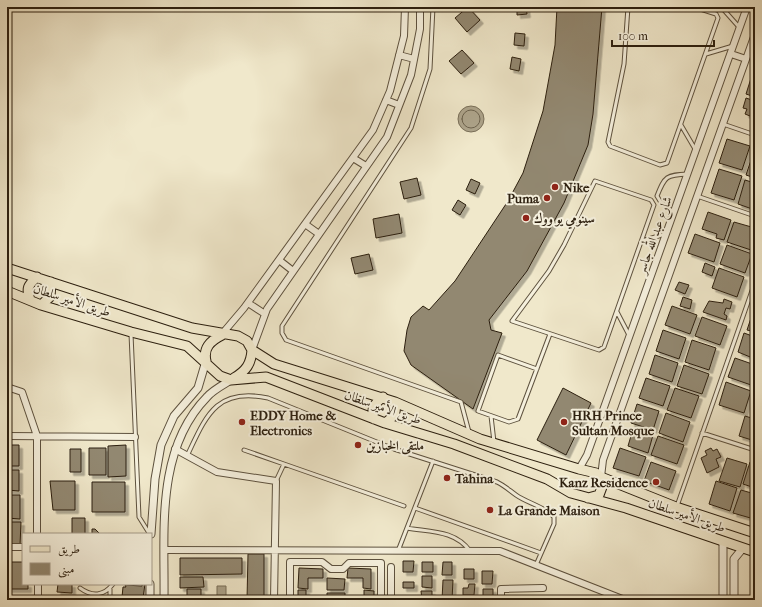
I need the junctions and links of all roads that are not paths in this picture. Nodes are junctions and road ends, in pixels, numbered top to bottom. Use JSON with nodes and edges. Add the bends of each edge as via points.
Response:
{"nodes":[{"id":1,"x":405,"y":7,"type":"edge"},
{"id":2,"x":420,"y":7,"type":"edge"},
{"id":3,"x":433,"y":7,"type":"edge"},
{"id":4,"x":628,"y":7,"type":"edge"},
{"id":5,"x":694,"y":7,"type":"edge"},
{"id":6,"x":724,"y":7,"type":"edge"},
{"id":7,"x":747,"y":7,"type":"edge"},
{"id":8,"x":740,"y":28,"type":"junction"},
{"id":9,"x":755,"y":34,"type":"edge"},
{"id":10,"x":733,"y":46,"type":"junction"},
{"id":11,"x":706,"y":54,"type":"junction"},
{"id":12,"x":731,"y":54,"type":"junction"},
{"id":13,"x":399,"y":55,"type":"junction"},
{"id":14,"x":746,"y":58,"type":"junction"},
{"id":15,"x":414,"y":59,"type":"junction"},
{"id":16,"x":386,"y":100,"type":"junction"},
{"id":17,"x":399,"y":105,"type":"junction"},
{"id":18,"x":723,"y":124,"type":"junction"},
{"id":19,"x":681,"y":125,"type":"junction"},
{"id":20,"x":755,"y":135,"type":"edge"},
{"id":21,"x":696,"y":150,"type":"junction"},
{"id":22,"x":353,"y":158,"type":"junction"},
{"id":23,"x":366,"y":166,"type":"junction"},
{"id":24,"x":688,"y":174,"type":"junction"},
{"id":25,"x":697,"y":196,"type":"junction"},
{"id":26,"x":674,"y":212,"type":"junction"},
{"id":27,"x":755,"y":216,"type":"edge"},
{"id":28,"x":305,"y":224,"type":"junction"},
{"id":29,"x":666,"y":233,"type":"junction"},
{"id":30,"x":319,"y":234,"type":"junction"},
{"id":31,"x":642,"y":240,"type":"junction"},
{"id":32,"x":278,"y":260,"type":"junction"},
{"id":33,"x":7,"y":268,"type":"edge"},
{"id":34,"x":293,"y":271,"type":"junction"},
{"id":35,"x":37,"y":277,"type":"junction"},
{"id":36,"x":51,"y":282,"type":"junction"},
{"id":37,"x":755,"y":282,"type":"edge"},
{"id":38,"x":7,"y":291,"type":"edge"},
{"id":39,"x":30,"y":300,"type":"junction"},
{"id":40,"x":248,"y":303,"type":"junction"},
{"id":41,"x":41,"y":304,"type":"junction"},
{"id":42,"x":617,"y":312,"type":"junction"},
{"id":43,"x":265,"y":314,"type":"junction"},
{"id":44,"x":131,"y":332,"type":"junction"},
{"id":45,"x":550,"y":334,"type":"junction"},
{"id":46,"x":222,"y":335,"type":"junction"},
{"id":47,"x":630,"y":336,"type":"junction"},
{"id":48,"x":252,"y":350,"type":"junction"},
{"id":49,"x":206,"y":361,"type":"junction"},
{"id":50,"x":537,"y":369,"type":"junction"},
{"id":51,"x":231,"y":380,"type":"junction"},
{"id":52,"x":7,"y":387,"type":"edge"},
{"id":53,"x":382,"y":398,"type":"junction"},
{"id":54,"x":395,"y":402,"type":"junction"},
{"id":55,"x":491,"y":416,"type":"junction"},
{"id":56,"x":374,"y":419,"type":"junction"},
{"id":57,"x":385,"y":423,"type":"junction"},
{"id":58,"x":702,"y":433,"type":"junction"},
{"id":59,"x":469,"y":434,"type":"junction"},
{"id":60,"x":7,"y":436,"type":"edge"},
{"id":61,"x":36,"y":436,"type":"junction"},
{"id":62,"x":135,"y":437,"type":"junction"},
{"id":63,"x":494,"y":443,"type":"junction"},
{"id":64,"x":175,"y":450,"type":"junction"},
{"id":65,"x":244,"y":450,"type":"dead end"},
{"id":66,"x":755,"y":450,"type":"edge"},
{"id":67,"x":187,"y":456,"type":"junction"},
{"id":68,"x":433,"y":461,"type":"junction"},
{"id":69,"x":284,"y":464,"type":"junction"},
{"id":70,"x":579,"y":469,"type":"junction"},
{"id":71,"x":601,"y":477,"type":"junction"},
{"id":72,"x":276,"y":481,"type":"junction"},
{"id":73,"x":587,"y":498,"type":"junction"},
{"id":74,"x":404,"y":506,"type":"dead end"},
{"id":75,"x":676,"y":507,"type":"junction"},
{"id":76,"x":415,"y":508,"type":"junction"},
{"id":77,"x":407,"y":528,"type":"junction"},
{"id":78,"x":37,"y":533,"type":"edge"},
{"id":79,"x":149,"y":533,"type":"edge"},
{"id":80,"x":150,"y":533,"type":"edge"},
{"id":81,"x":755,"y":533,"type":"edge"},
{"id":82,"x":723,"y":541,"type":"junction"},
{"id":83,"x":7,"y":547,"type":"edge"},
{"id":84,"x":22,"y":547,"type":"edge"},
{"id":85,"x":743,"y":548,"type":"junction"},
{"id":86,"x":165,"y":550,"type":"junction"},
{"id":87,"x":275,"y":550,"type":"junction"},
{"id":88,"x":398,"y":551,"type":"junction"},
{"id":89,"x":470,"y":551,"type":"junction"},
{"id":90,"x":755,"y":552,"type":"edge"},
{"id":91,"x":542,"y":553,"type":"junction"},
{"id":92,"x":536,"y":565,"type":"junction"},
{"id":93,"x":391,"y":567,"type":"dead end"},
{"id":94,"x":38,"y":585,"type":"edge"},
{"id":95,"x":113,"y":585,"type":"edge"},
{"id":96,"x":150,"y":585,"type":"edge"},
{"id":97,"x":80,"y":588,"type":"dead end"},
{"id":98,"x":543,"y":588,"type":"dead end"},
{"id":99,"x":110,"y":589,"type":"junction"},
{"id":100,"x":91,"y":594,"type":"junction"},
{"id":101,"x":38,"y":600,"type":"edge"},
{"id":102,"x":91,"y":600,"type":"edge"},
{"id":103,"x":110,"y":600,"type":"edge"},
{"id":104,"x":121,"y":600,"type":"edge"},
{"id":105,"x":150,"y":600,"type":"edge"},
{"id":106,"x":164,"y":600,"type":"edge"},
{"id":107,"x":274,"y":600,"type":"edge"},
{"id":108,"x":290,"y":600,"type":"edge"},
{"id":109,"x":381,"y":600,"type":"edge"},
{"id":110,"x":391,"y":600,"type":"edge"},
{"id":111,"x":501,"y":600,"type":"edge"},
{"id":112,"x":625,"y":600,"type":"edge"},
{"id":113,"x":723,"y":600,"type":"edge"},
{"id":114,"x":734,"y":600,"type":"edge"}],
"edges":[{"from":1,"to":13,"type":"street","via":[[404,36]]},
{"from":2,"to":15,"type":"street","via":[[420,29]]},
{"from":3,"to":59,"type":"lane","via":[[430,68],[411,128],[282,326],[282,333],[286,340],[461,402]]},
{"from":4,"to":19,"type":"lane","via":[[624,64],[608,142],[610,146],[660,165],[665,164],[668,163]]},
{"from":5,"to":11,"type":"lane","via":[[716,14],[718,18]]},
{"from":6,"to":8,"type":"lane","via":[[727,15]]},
{"from":7,"to":8,"type":"street","name":"شارع عبد الله جاسر"},
{"from":8,"to":10,"type":"street","name":"شارع عبد الله جاسر"},
{"from":9,"to":14,"type":"street"},
{"from":10,"to":11,"type":"lane"},
{"from":10,"to":12,"type":"street","name":"شارع عبد الله جاسر"},
{"from":11,"to":19,"type":"lane"},
{"from":12,"to":14,"type":"street"},
{"from":12,"to":21,"type":"street","name":"شارع عبد الله جاسر"},
{"from":13,"to":15,"type":"street"},
{"from":13,"to":16,"type":"street"},
{"from":14,"to":18,"type":"street"},
{"from":15,"to":17,"type":"street","via":[[411,75]]},
{"from":16,"to":17,"type":"street"},
{"from":16,"to":22,"type":"street","via":[[373,130]]},
{"from":17,"to":23,"type":"street","via":[[387,137]]},
{"from":18,"to":20,"type":"lane"},
{"from":18,"to":25,"type":"street"},
{"from":19,"to":21,"type":"lane"},
{"from":21,"to":24,"type":"street","name":"شارع عبد الله جاسر"},
{"from":22,"to":23,"type":"street"},
{"from":22,"to":28,"type":"street"},
{"from":23,"to":30,"type":"street"},
{"from":24,"to":26,"type":"street","name":"شارع عبد الله جاسر"},
{"from":24,"to":26,"type":"lane","via":[[670,175],[664,180],[657,196]]},
{"from":25,"to":27,"type":"lane"},
{"from":25,"to":71,"type":"street","via":[[604,460]]},
{"from":26,"to":29,"type":"street","name":"شارع عبد الله جاسر"},
{"from":28,"to":30,"type":"street"},
{"from":28,"to":32,"type":"street"},
{"from":29,"to":31,"type":"lane"},
{"from":29,"to":47,"type":"street","name":"شارع عبد الله جاسر"},
{"from":30,"to":34,"type":"street"},
{"from":31,"to":42,"type":"lane"},
{"from":31,"to":45,"type":"lane","via":[[653,202],[595,181],[564,245],[545,277],[512,321]]},
{"from":32,"to":34,"type":"street"},
{"from":32,"to":40,"type":"street"},
{"from":33,"to":35,"type":"main road","name":"طريق الأمير سلطان"},
{"from":34,"to":43,"type":"street"},
{"from":35,"to":36,"type":"main road","name":"طريق الأمير سلطان"},
{"from":35,"to":39,"type":"main road","via":[[29,284],[27,291]]},
{"from":36,"to":41,"type":"main road","via":[[50,297]]},
{"from":36,"to":46,"type":"main road","name":"طريق الأمير سلطان","via":[[192,328]]},
{"from":37,"to":58,"type":"lane"},
{"from":38,"to":39,"type":"main road","name":"طريق الأمير سلطان"},
{"from":39,"to":41,"type":"main road","name":"طريق الأمير سلطان"},
{"from":40,"to":43,"type":"street"},
{"from":40,"to":46,"type":"street"},
{"from":41,"to":44,"type":"main road","name":"طريق الأمير سلطان"},
{"from":42,"to":45,"type":"lane","via":[[602,349],[594,349]]},
{"from":42,"to":47,"type":"lane"},
{"from":43,"to":48,"type":"street"},
{"from":44,"to":49,"type":"main road","name":"طريق الأمير سلطان","via":[[188,346]]},
{"from":44,"to":62,"type":"lane"},
{"from":45,"to":50,"type":"lane"},
{"from":46,"to":48,"type":"main road","name":"طريق الأمير سلطان","via":[[238,336],[247,341]]},
{"from":46,"to":49,"type":"main road","via":[[209,343]]},
{"from":47,"to":70,"type":"street","name":"شارع عبد الله جاسر","via":[[587,455]]},
{"from":48,"to":51,"type":"main road","via":[[249,366]]},
{"from":48,"to":53,"type":"main road","name":"طريق الأمير سلطان","via":[[274,364]]},
{"from":49,"to":51,"type":"main road","name":"طريق الأمير سلطان","via":[[213,372]]},
{"from":49,"to":80,"type":"street","via":[[198,388],[174,416],[161,445]]},
{"from":50,"to":55,"type":"lane","via":[[518,419],[509,422]]},
{"from":50,"to":55,"type":"lane","via":[[498,355],[478,411]]},
{"from":51,"to":56,"type":"main road","name":"طريق الأمير سلطان","via":[[266,377]]},
{"from":51,"to":64,"type":"street","via":[[207,397],[190,417]]},
{"from":52,"to":61,"type":"street","via":[[22,392]]},
{"from":53,"to":54,"type":"main road","name":"طريق الأمير سلطان"},
{"from":53,"to":56,"type":"main road","via":[[375,403],[372,411]]},
{"from":54,"to":57,"type":"main road","via":[[393,418]]},
{"from":54,"to":59,"type":"main road","name":"طريق الأمير سلطان"},
{"from":55,"to":63,"type":"lane"},
{"from":56,"to":57,"type":"main road","name":"طريق الأمير سلطان"},
{"from":57,"to":73,"type":"main road","name":"طريق الأمير سلطان","via":[[454,444],[547,479],[571,493]]},
{"from":58,"to":66,"type":"lane"},
{"from":58,"to":75,"type":"lane"},
{"from":59,"to":63,"type":"main road","name":"طريق الأمير سلطان"},
{"from":60,"to":61,"type":"street"},
{"from":61,"to":62,"type":"street"},
{"from":61,"to":78,"type":"street"},
{"from":62,"to":79,"type":"lane","via":[[140,517]]},
{"from":63,"to":70,"type":"main road","name":"طريق الأمير سلطان"},
{"from":64,"to":67,"type":"street"},
{"from":64,"to":86,"type":"street","via":[[166,488]]},
{"from":65,"to":69,"type":"lane"},
{"from":67,"to":68,"type":"lane","via":[[202,424],[212,410],[223,401],[251,394],[268,398],[394,449]]},
{"from":67,"to":72,"type":"street","via":[[217,472]]},
{"from":68,"to":76,"type":"lane"},
{"from":68,"to":91,"type":"lane","via":[[506,486],[515,494],[550,512],[554,517],[554,524]]},
{"from":69,"to":72,"type":"lane"},
{"from":69,"to":74,"type":"lane"},
{"from":70,"to":71,"type":"main road","name":"طريق الأمير سلطان","via":[[596,473]]},
{"from":71,"to":73,"type":"main road","via":[[602,487],[599,495]]},
{"from":71,"to":75,"type":"main road","name":"طريق الأمير سلطان"},
{"from":72,"to":87,"type":"street"},
{"from":73,"to":82,"type":"main road","name":"طريق الأمير سلطان","via":[[626,508]]},
{"from":75,"to":81,"type":"main road","name":"طريق الأمير سلطان"},
{"from":76,"to":77,"type":"lane"},
{"from":76,"to":91,"type":"lane"},
{"from":77,"to":88,"type":"lane"},
{"from":77,"to":89,"type":"lane","via":[[454,536]]},
{"from":82,"to":85,"type":"main road","name":"طريق الأمير سلطان"},
{"from":82,"to":113,"type":"street"},
{"from":83,"to":84,"type":"street"},
{"from":85,"to":90,"type":"main road","name":"طريق الأمير سلطان"},
{"from":85,"to":114,"type":"street","via":[[734,559]]},
{"from":86,"to":87,"type":"street"},
{"from":86,"to":106,"type":"street"},
{"from":87,"to":88,"type":"street"},
{"from":87,"to":107,"type":"street"},
{"from":88,"to":89,"type":"street"},
{"from":89,"to":92,"type":"street","via":[[500,551]]},
{"from":91,"to":92,"type":"lane"},
{"from":92,"to":112,"type":"street"},
{"from":93,"to":110,"type":"street"},
{"from":94,"to":101,"type":"street"},
{"from":95,"to":99,"type":"lane"},
{"from":96,"to":105,"type":"street"},
{"from":97,"to":100,"type":"lane"},
{"from":98,"to":111,"type":"street","via":[[501,589]]},
{"from":99,"to":100,"type":"lane","via":[[105,593]]},
{"from":99,"to":103,"type":"lane"},
{"from":100,"to":102,"type":"lane"},
{"from":104,"to":105,"type":"lane"},
{"from":108,"to":109,"type":"street","via":[[290,562],[322,562],[331,569],[343,569],[349,563],[381,563]]}]}
